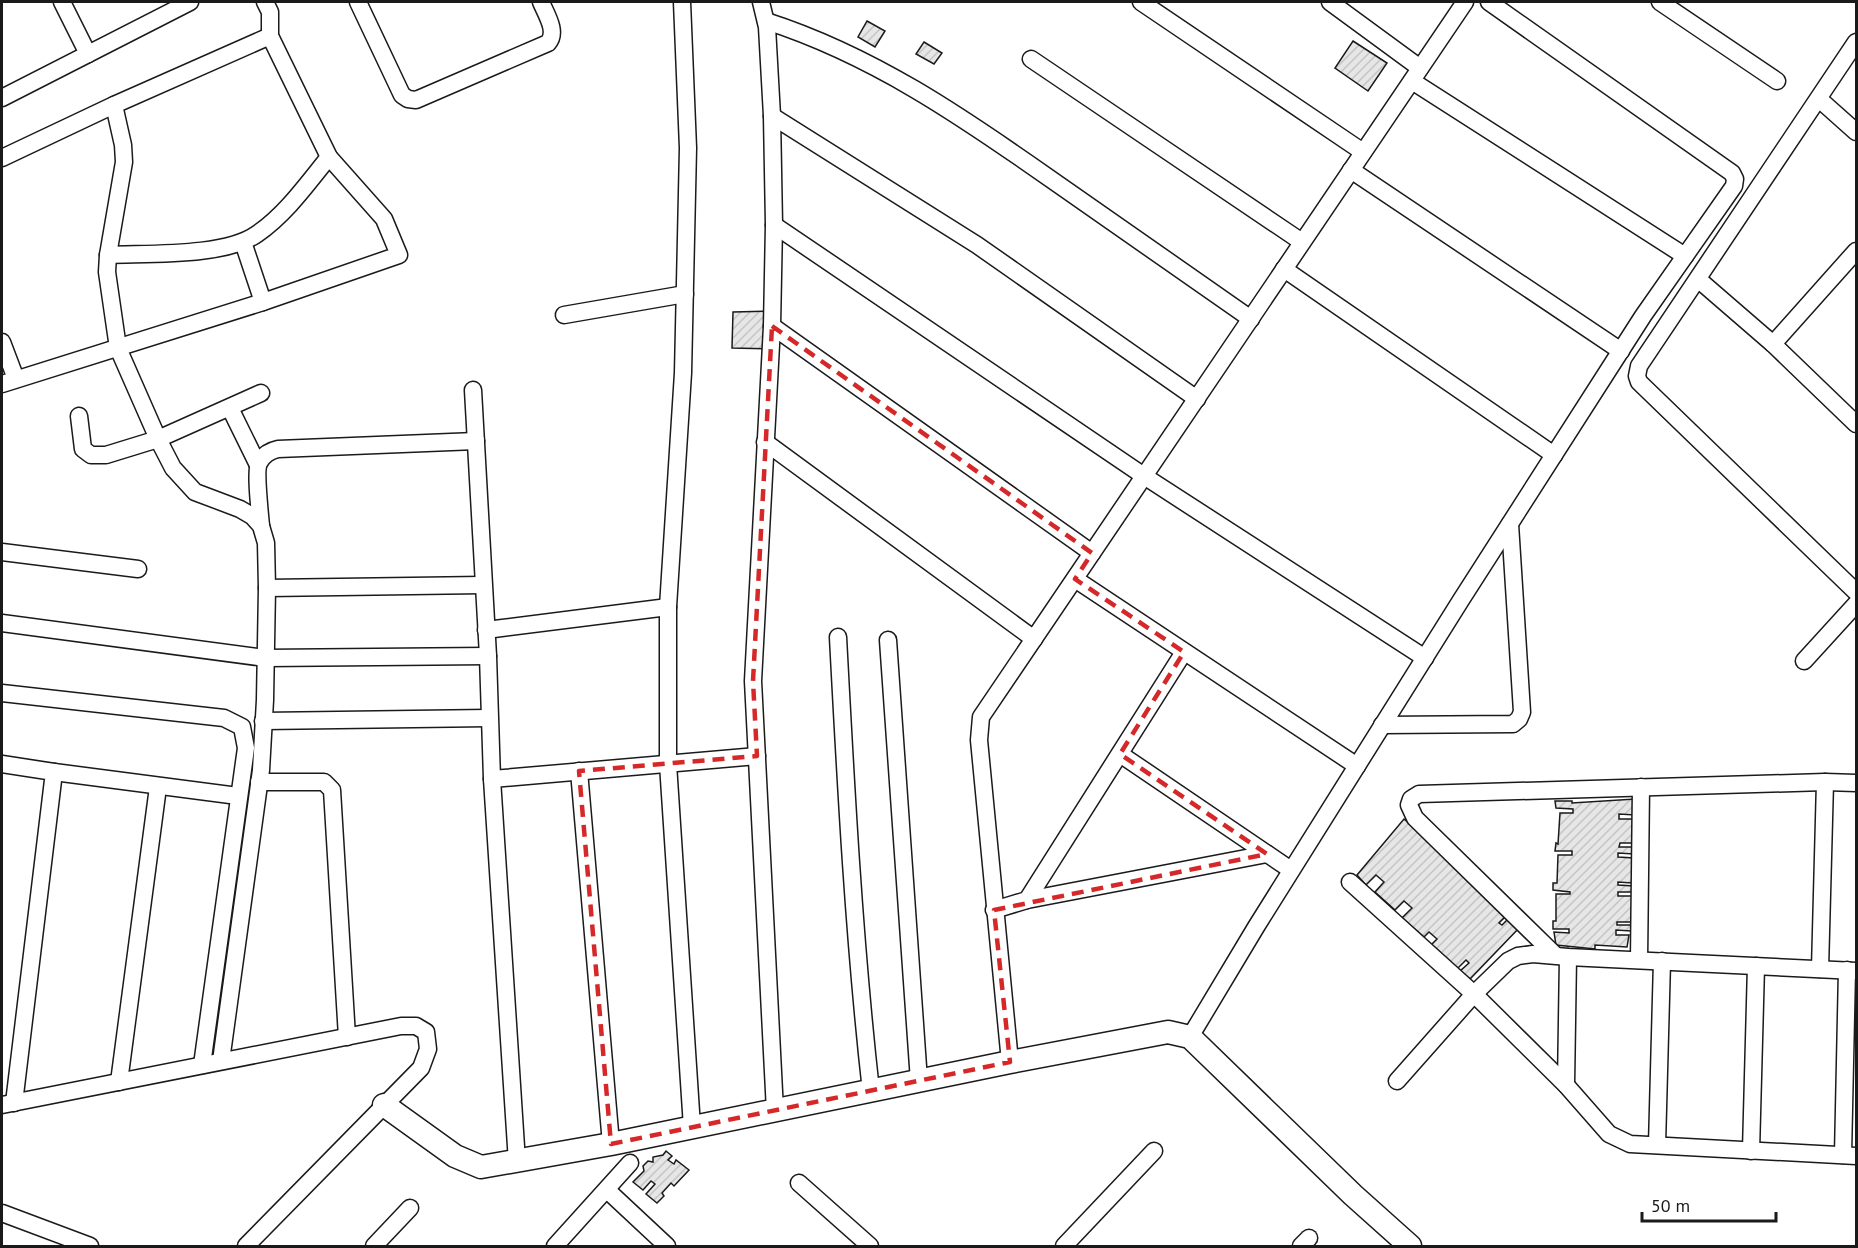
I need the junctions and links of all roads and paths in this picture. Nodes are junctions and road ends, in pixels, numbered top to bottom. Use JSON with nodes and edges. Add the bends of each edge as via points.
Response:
{"nodes":[{"id":1,"x":62,"y":2,"type":"edge"},
{"id":2,"x":190,"y":2,"type":"edge"},
{"id":3,"x":265,"y":2,"type":"edge"},
{"id":4,"x":358,"y":2,"type":"edge"},
{"id":5,"x":541,"y":2,"type":"edge"},
{"id":6,"x":682,"y":2,"type":"edge"},
{"id":7,"x":761,"y":2,"type":"edge"},
{"id":8,"x":1141,"y":2,"type":"edge"},
{"id":9,"x":1330,"y":2,"type":"edge"},
{"id":10,"x":1465,"y":2,"type":"edge"},
{"id":11,"x":1489,"y":2,"type":"edge"},
{"id":12,"x":1660,"y":2,"type":"edge"},
{"id":13,"x":766,"y":21,"type":"junction"},
{"id":14,"x":270,"y":36,"type":"junction"},
{"id":15,"x":1857,"y":42,"type":"edge"},
{"id":16,"x":88,"y":54,"type":"junction"},
{"id":17,"x":1031,"y":59,"type":"dead end"},
{"id":18,"x":1416,"y":74,"type":"junction"},
{"id":19,"x":1777,"y":81,"type":"dead end"},
{"id":20,"x":2,"y":98,"type":"edge"},
{"id":21,"x":1819,"y":99,"type":"junction"},
{"id":22,"x":114,"y":105,"type":"junction"},
{"id":23,"x":772,"y":116,"type":"junction"},
{"id":24,"x":1857,"y":132,"type":"edge"},
{"id":25,"x":1363,"y":152,"type":"junction"},
{"id":26,"x":329,"y":157,"type":"junction"},
{"id":27,"x":2,"y":158,"type":"edge"},
{"id":28,"x":1351,"y":170,"type":"junction"},
{"id":29,"x":774,"y":225,"type":"junction"},
{"id":30,"x":243,"y":242,"type":"junction"},
{"id":31,"x":1302,"y":242,"type":"junction"},
{"id":32,"x":1857,"y":251,"type":"edge"},
{"id":33,"x":108,"y":255,"type":"junction"},
{"id":34,"x":1685,"y":256,"type":"junction"},
{"id":35,"x":1284,"y":269,"type":"junction"},
{"id":36,"x":1699,"y":280,"type":"junction"},
{"id":37,"x":685,"y":294,"type":"junction"},
{"id":38,"x":263,"y":302,"type":"junction"},
{"id":39,"x":564,"y":315,"type":"dead end"},
{"id":40,"x":1251,"y":319,"type":"junction"},
{"id":41,"x":772,"y":326,"type":"junction"},
{"id":42,"x":2,"y":342,"type":"edge"},
{"id":43,"x":1773,"y":344,"type":"junction"},
{"id":44,"x":118,"y":348,"type":"junction"},
{"id":45,"x":1621,"y":351,"type":"junction"},
{"id":46,"x":9,"y":381,"type":"edge"},
{"id":47,"x":473,"y":390,"type":"dead end"},
{"id":48,"x":261,"y":393,"type":"dead end"},
{"id":49,"x":1197,"y":399,"type":"junction"},
{"id":50,"x":230,"y":408,"type":"junction"},
{"id":51,"x":80,"y":416,"type":"dead end"},
{"id":52,"x":1857,"y":424,"type":"edge"},
{"id":53,"x":158,"y":439,"type":"junction"},
{"id":54,"x":476,"y":441,"type":"junction"},
{"id":55,"x":765,"y":442,"type":"junction"},
{"id":56,"x":1554,"y":454,"type":"junction"},
{"id":57,"x":258,"y":465,"type":"junction"},
{"id":58,"x":1144,"y":476,"type":"junction"},
{"id":59,"x":1510,"y":524,"type":"junction"},
{"id":60,"x":261,"y":526,"type":"junction"},
{"id":61,"x":2,"y":552,"type":"edge"},
{"id":62,"x":1092,"y":553,"type":"junction"},
{"id":63,"x":138,"y":569,"type":"dead end"},
{"id":64,"x":1074,"y":579,"type":"junction"},
{"id":65,"x":483,"y":585,"type":"junction"},
{"id":66,"x":267,"y":588,"type":"junction"},
{"id":67,"x":1857,"y":592,"type":"edge"},
{"id":68,"x":1857,"y":604,"type":"edge"},
{"id":69,"x":668,"y":607,"type":"junction"},
{"id":70,"x":2,"y":623,"type":"edge"},
{"id":71,"x":486,"y":630,"type":"junction"},
{"id":72,"x":838,"y":637,"type":"dead end"},
{"id":73,"x":1034,"y":639,"type":"junction"},
{"id":74,"x":888,"y":640,"type":"dead end"},
{"id":75,"x":1184,"y":652,"type":"junction"},
{"id":76,"x":488,"y":656,"type":"junction"},
{"id":77,"x":265,"y":658,"type":"junction"},
{"id":78,"x":1425,"y":658,"type":"junction"},
{"id":79,"x":1804,"y":661,"type":"dead end"},
{"id":80,"x":2,"y":693,"type":"edge"},
{"id":81,"x":489,"y":718,"type":"junction"},
{"id":82,"x":263,"y":721,"type":"junction"},
{"id":83,"x":1382,"y":725,"type":"junction"},
{"id":84,"x":1120,"y":754,"type":"junction"},
{"id":85,"x":757,"y":756,"type":"junction"},
{"id":86,"x":2,"y":764,"type":"edge"},
{"id":87,"x":668,"y":764,"type":"junction"},
{"id":88,"x":1357,"y":766,"type":"junction"},
{"id":89,"x":579,"y":771,"type":"junction"},
{"id":90,"x":54,"y":772,"type":"junction"},
{"id":91,"x":492,"y":779,"type":"junction"},
{"id":92,"x":260,"y":782,"type":"junction"},
{"id":93,"x":1825,"y":782,"type":"junction"},
{"id":94,"x":1857,"y":783,"type":"edge"},
{"id":95,"x":158,"y":787,"type":"junction"},
{"id":96,"x":1641,"y":787,"type":"junction"},
{"id":97,"x":238,"y":796,"type":"junction"},
{"id":98,"x":1267,"y":854,"type":"junction"},
{"id":99,"x":1291,"y":870,"type":"junction"},
{"id":100,"x":1350,"y":882,"type":"dead end"},
{"id":101,"x":1027,"y":900,"type":"junction"},
{"id":102,"x":994,"y":910,"type":"junction"},
{"id":103,"x":1561,"y":956,"type":"junction"},
{"id":104,"x":1639,"y":960,"type":"junction"},
{"id":105,"x":1662,"y":961,"type":"junction"},
{"id":106,"x":1756,"y":966,"type":"junction"},
{"id":107,"x":1820,"y":969,"type":"junction"},
{"id":108,"x":1852,"y":970,"type":"edge"},
{"id":109,"x":1474,"y":994,"type":"junction"},
{"id":110,"x":347,"y":1036,"type":"junction"},
{"id":111,"x":1190,"y":1037,"type":"junction"},
{"id":112,"x":221,"y":1061,"type":"junction"},
{"id":113,"x":1010,"y":1062,"type":"junction"},
{"id":114,"x":202,"y":1065,"type":"junction"},
{"id":115,"x":919,"y":1081,"type":"junction"},
{"id":116,"x":1396,"y":1081,"type":"dead end"},
{"id":117,"x":119,"y":1082,"type":"junction"},
{"id":118,"x":1566,"y":1085,"type":"junction"},
{"id":119,"x":871,"y":1091,"type":"junction"},
{"id":120,"x":8,"y":1104,"type":"edge"},
{"id":121,"x":384,"y":1105,"type":"junction"},
{"id":122,"x":775,"y":1111,"type":"junction"},
{"id":123,"x":692,"y":1127,"type":"junction"},
{"id":124,"x":611,"y":1144,"type":"junction"},
{"id":125,"x":1657,"y":1145,"type":"junction"},
{"id":126,"x":1154,"y":1151,"type":"dead end"},
{"id":127,"x":1751,"y":1151,"type":"junction"},
{"id":128,"x":1850,"y":1156,"type":"edge"},
{"id":129,"x":517,"y":1162,"type":"junction"},
{"id":130,"x":630,"y":1163,"type":"dead end"},
{"id":131,"x":799,"y":1183,"type":"dead end"},
{"id":132,"x":607,"y":1190,"type":"junction"},
{"id":133,"x":410,"y":1208,"type":"dead end"},
{"id":134,"x":2,"y":1213,"type":"edge"},
{"id":135,"x":90,"y":1246,"type":"edge"},
{"id":136,"x":246,"y":1246,"type":"edge"},
{"id":137,"x":374,"y":1246,"type":"edge"},
{"id":138,"x":555,"y":1246,"type":"edge"},
{"id":139,"x":667,"y":1246,"type":"edge"},
{"id":140,"x":870,"y":1246,"type":"edge"},
{"id":141,"x":1064,"y":1246,"type":"edge"},
{"id":142,"x":1410,"y":1246,"type":"edge"}],
"edges":[{"from":1,"to":16,"type":"street"},
{"from":2,"to":16,"type":"street"},
{"from":3,"to":14,"type":"street","via":[[270,12]]},
{"from":4,"to":5,"type":"street","via":[[402,95],[416,100],[548,43],[552,32]]},
{"from":6,"to":37,"type":"street","via":[[688,148]]},
{"from":7,"to":13,"type":"street"},
{"from":8,"to":25,"type":"street"},
{"from":9,"to":18,"type":"street"},
{"from":10,"to":18,"type":"street"},
{"from":11,"to":34,"type":"street","via":[[1732,173],[1734,186]]},
{"from":12,"to":19,"type":"street"},
{"from":13,"to":23,"type":"street"},
{"from":13,"to":40,"type":"street","via":[[903,81],[991,137]]},
{"from":14,"to":22,"type":"street"},
{"from":14,"to":26,"type":"street"},
{"from":15,"to":21,"type":"street"},
{"from":16,"to":20,"type":"street"},
{"from":17,"to":31,"type":"street"},
{"from":18,"to":25,"type":"street"},
{"from":18,"to":34,"type":"street"},
{"from":21,"to":24,"type":"street"},
{"from":21,"to":36,"type":"street"},
{"from":22,"to":27,"type":"street"},
{"from":22,"to":33,"type":"street","via":[[124,162]]},
{"from":23,"to":29,"type":"street"},
{"from":23,"to":49,"type":"street","via":[[977,245]]},
{"from":25,"to":28,"type":"street"},
{"from":26,"to":30,"type":"street","via":[[285,211]]},
{"from":26,"to":38,"type":"street","via":[[384,219],[399,255]]},
{"from":28,"to":31,"type":"street"},
{"from":28,"to":45,"type":"street"},
{"from":29,"to":41,"type":"street"},
{"from":29,"to":58,"type":"street"},
{"from":30,"to":33,"type":"street","via":[[190,252]]},
{"from":30,"to":38,"type":"street"},
{"from":31,"to":35,"type":"street"},
{"from":32,"to":43,"type":"street"},
{"from":33,"to":44,"type":"street"},
{"from":34,"to":45,"type":"street"},
{"from":35,"to":40,"type":"street"},
{"from":35,"to":56,"type":"street"},
{"from":36,"to":43,"type":"street"},
{"from":36,"to":67,"type":"street","via":[[1639,366],[1639,382]]},
{"from":37,"to":39,"type":"street"},
{"from":37,"to":69,"type":"street"},
{"from":38,"to":44,"type":"street"},
{"from":40,"to":49,"type":"street"},
{"from":41,"to":55,"type":"street"},
{"from":41,"to":62,"type":"street"},
{"from":42,"to":46,"type":"street"},
{"from":43,"to":52,"type":"street"},
{"from":44,"to":46,"type":"street"},
{"from":44,"to":53,"type":"street"},
{"from":45,"to":56,"type":"street"},
{"from":47,"to":54,"type":"street"},
{"from":48,"to":50,"type":"street"},
{"from":49,"to":58,"type":"street"},
{"from":50,"to":53,"type":"street"},
{"from":50,"to":57,"type":"street"},
{"from":51,"to":53,"type":"street","via":[[81,444],[91,455],[106,455]]},
{"from":53,"to":60,"type":"street","via":[[173,468],[195,492],[240,509]]},
{"from":54,"to":57,"type":"street","via":[[278,449],[265,454]]},
{"from":54,"to":65,"type":"street"},
{"from":55,"to":73,"type":"street"},
{"from":55,"to":85,"type":"street","via":[[753,681]]},
{"from":56,"to":59,"type":"street"},
{"from":57,"to":60,"type":"street"},
{"from":58,"to":62,"type":"street"},
{"from":58,"to":78,"type":"street"},
{"from":59,"to":78,"type":"street"},
{"from":59,"to":83,"type":"street","via":[[1520,719],[1513,724]]},
{"from":60,"to":66,"type":"street","via":[[266,543]]},
{"from":61,"to":63,"type":"street"},
{"from":62,"to":64,"type":"street"},
{"from":64,"to":73,"type":"street"},
{"from":64,"to":75,"type":"street"},
{"from":65,"to":66,"type":"street"},
{"from":65,"to":71,"type":"street"},
{"from":66,"to":77,"type":"street"},
{"from":68,"to":79,"type":"street"},
{"from":69,"to":71,"type":"street"},
{"from":69,"to":87,"type":"street"},
{"from":70,"to":77,"type":"street"},
{"from":71,"to":76,"type":"street"},
{"from":72,"to":119,"type":"street","via":[[850,873]]},
{"from":73,"to":102,"type":"street","via":[[981,717],[979,740]]},
{"from":74,"to":115,"type":"street"},
{"from":75,"to":84,"type":"street"},
{"from":75,"to":88,"type":"street"},
{"from":76,"to":77,"type":"street"},
{"from":76,"to":81,"type":"street"},
{"from":77,"to":82,"type":"street"},
{"from":78,"to":83,"type":"street"},
{"from":80,"to":97,"type":"street","via":[[224,718],[242,727],[246,748]]},
{"from":81,"to":82,"type":"street"},
{"from":81,"to":91,"type":"street"},
{"from":82,"to":92,"type":"street"},
{"from":83,"to":88,"type":"street"},
{"from":84,"to":98,"type":"street"},
{"from":84,"to":101,"type":"street"},
{"from":85,"to":87,"type":"street"},
{"from":85,"to":122,"type":"street"},
{"from":86,"to":90,"type":"street"},
{"from":87,"to":89,"type":"street"},
{"from":87,"to":123,"type":"street"},
{"from":88,"to":99,"type":"street"},
{"from":89,"to":91,"type":"street"},
{"from":89,"to":124,"type":"street"},
{"from":90,"to":95,"type":"street"},
{"from":90,"to":120,"type":"street"},
{"from":91,"to":129,"type":"street"},
{"from":92,"to":110,"type":"street","via":[[324,782],[332,790]]},
{"from":92,"to":112,"type":"street"},
{"from":93,"to":94,"type":"street"},
{"from":93,"to":96,"type":"street"},
{"from":93,"to":107,"type":"street"},
{"from":95,"to":97,"type":"street"},
{"from":95,"to":117,"type":"street"},
{"from":96,"to":103,"type":"street","via":[[1419,794],[1411,799],[1409,805],[1415,818]]},
{"from":96,"to":104,"type":"street"},
{"from":97,"to":114,"type":"street"},
{"from":98,"to":99,"type":"street"},
{"from":98,"to":101,"type":"street"},
{"from":99,"to":111,"type":"street"},
{"from":100,"to":109,"type":"street"},
{"from":101,"to":102,"type":"street"},
{"from":102,"to":113,"type":"street"},
{"from":103,"to":104,"type":"street"},
{"from":103,"to":109,"type":"street","via":[[1518,956]]},
{"from":103,"to":118,"type":"street"},
{"from":104,"to":105,"type":"street"},
{"from":105,"to":106,"type":"street"},
{"from":105,"to":125,"type":"street"},
{"from":106,"to":107,"type":"street"},
{"from":106,"to":127,"type":"street"},
{"from":107,"to":108,"type":"street"},
{"from":108,"to":128,"type":"street"},
{"from":109,"to":116,"type":"street"},
{"from":109,"to":118,"type":"street"},
{"from":110,"to":112,"type":"street"},
{"from":110,"to":121,"type":"street","via":[[401,1026],[416,1026],[426,1032],[428,1049],[421,1068]]},
{"from":111,"to":113,"type":"street","via":[[1168,1032]]},
{"from":111,"to":142,"type":"street"},
{"from":112,"to":114,"type":"street"},
{"from":113,"to":115,"type":"street"},
{"from":114,"to":117,"type":"street"},
{"from":115,"to":119,"type":"street"},
{"from":117,"to":120,"type":"street"},
{"from":118,"to":125,"type":"street","via":[[1609,1134],[1630,1144]]},
{"from":119,"to":122,"type":"street"},
{"from":121,"to":129,"type":"street","via":[[455,1156],[481,1167]]},
{"from":121,"to":136,"type":"street"},
{"from":122,"to":123,"type":"street"},
{"from":123,"to":124,"type":"street"},
{"from":124,"to":129,"type":"street"},
{"from":125,"to":127,"type":"street"},
{"from":126,"to":141,"type":"street"},
{"from":127,"to":128,"type":"street"},
{"from":130,"to":132,"type":"street"},
{"from":131,"to":140,"type":"street"},
{"from":132,"to":138,"type":"street"},
{"from":132,"to":139,"type":"street"},
{"from":133,"to":137,"type":"street"},
{"from":134,"to":135,"type":"street"}]}
